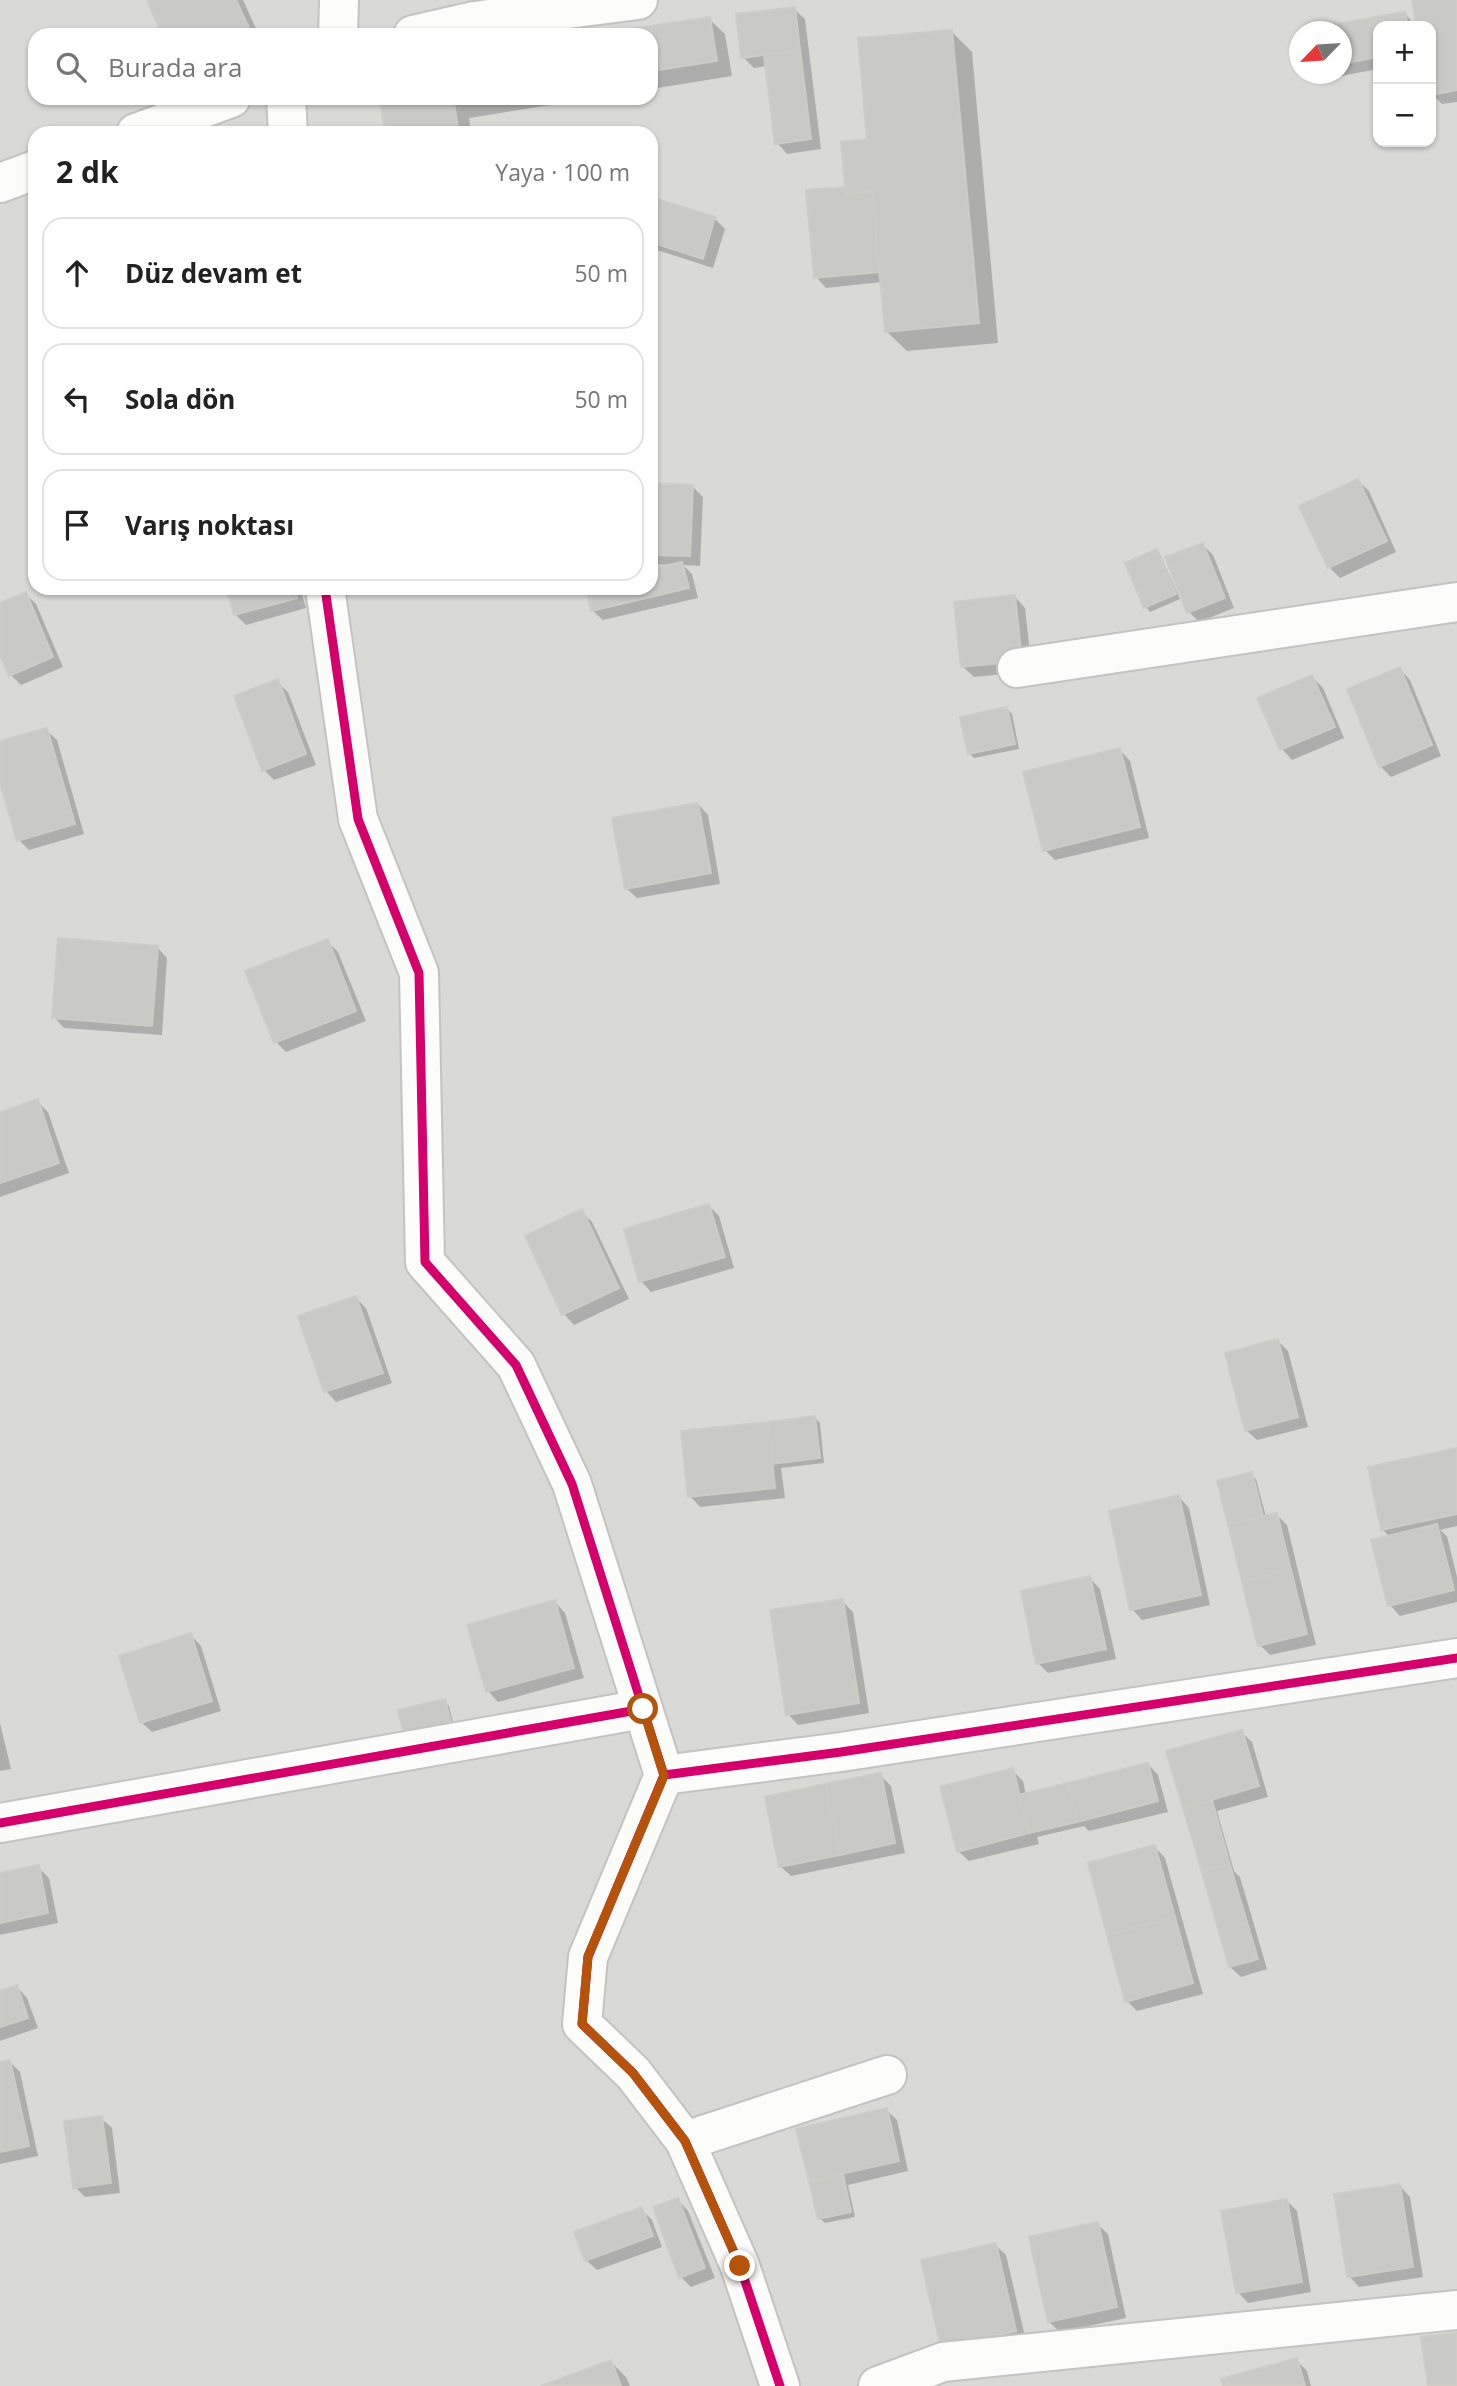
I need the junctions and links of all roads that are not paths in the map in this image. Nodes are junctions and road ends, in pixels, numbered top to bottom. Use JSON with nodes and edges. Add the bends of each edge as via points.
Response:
{"nodes":[{"id":1,"x":339,"y":0,"type":"edge"},
{"id":2,"x":638,"y":0,"type":"edge"},
{"id":3,"x":527,"y":8,"type":"edge"},
{"id":4,"x":338,"y":28,"type":"edge"},
{"id":5,"x":444,"y":28,"type":"edge"},
{"id":6,"x":212,"y":105,"type":"edge"},
{"id":7,"x":286,"y":105,"type":"edge"},
{"id":8,"x":155,"y":126,"type":"edge"},
{"id":9,"x":288,"y":126,"type":"edge"},
{"id":10,"x":28,"y":173,"type":"edge"},
{"id":11,"x":0,"y":183,"type":"edge"},
{"id":12,"x":326,"y":595,"type":"edge"},
{"id":13,"x":1457,"y":602,"type":"edge"},
{"id":14,"x":1017,"y":668,"type":"dead end"},
{"id":15,"x":1457,"y":1658,"type":"edge"},
{"id":16,"x":643,"y":1709,"type":"junction"},
{"id":17,"x":664,"y":1776,"type":"junction"},
{"id":18,"x":0,"y":1823,"type":"edge"},
{"id":19,"x":887,"y":2075,"type":"dead end"},
{"id":20,"x":685,"y":2141,"type":"junction"},
{"id":21,"x":1457,"y":2310,"type":"edge"},
{"id":22,"x":780,"y":2386,"type":"edge"},
{"id":23,"x":878,"y":2386,"type":"edge"}],
"edges":[{"from":1,"to":4,"type":"street"},
{"from":2,"to":3,"type":"street"},
{"from":3,"to":5,"type":"street"},
{"from":6,"to":8,"type":"street"},
{"from":7,"to":9,"type":"street"},
{"from":10,"to":11,"type":"street"},
{"from":12,"to":16,"type":"street","via":[[358,819],[419,973],[425,1262],[516,1365],[572,1485]]},
{"from":13,"to":14,"type":"street"},
{"from":15,"to":17,"type":"street"},
{"from":16,"to":17,"type":"street"},
{"from":16,"to":18,"type":"street"},
{"from":17,"to":20,"type":"street","via":[[588,1956],[582,2024],[633,2073]]},
{"from":19,"to":20,"type":"street"},
{"from":20,"to":22,"type":"street","via":[[740,2266]]},
{"from":21,"to":23,"type":"street","via":[[943,2362]]}]}
